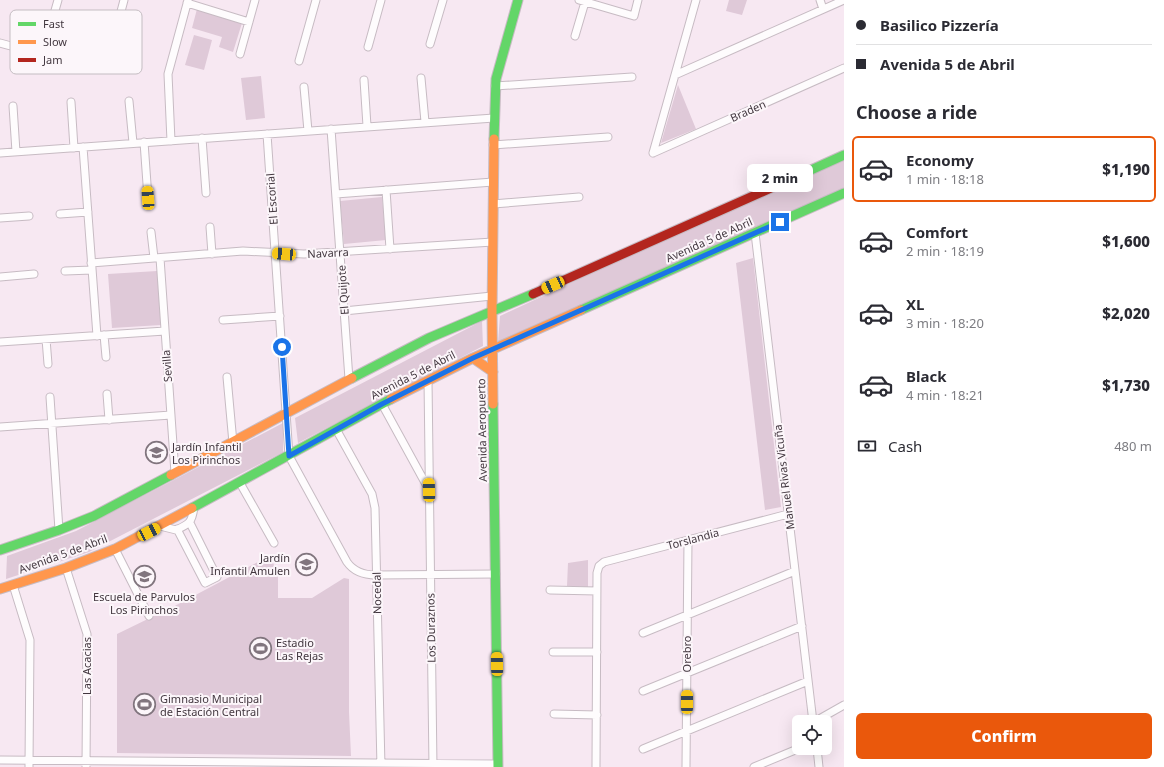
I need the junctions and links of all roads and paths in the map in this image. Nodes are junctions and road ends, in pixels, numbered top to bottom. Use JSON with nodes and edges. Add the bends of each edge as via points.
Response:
{"nodes":[{"id":1,"x":58,"y":0,"type":"edge"},
{"id":2,"x":124,"y":0,"type":"edge"},
{"id":3,"x":255,"y":0,"type":"edge"},
{"id":4,"x":316,"y":0,"type":"edge"},
{"id":5,"x":381,"y":0,"type":"edge"},
{"id":6,"x":443,"y":0,"type":"edge"},
{"id":7,"x":518,"y":0,"type":"edge"},
{"id":8,"x":638,"y":0,"type":"edge"},
{"id":9,"x":696,"y":0,"type":"edge"},
{"id":10,"x":820,"y":0,"type":"edge"},
{"id":11,"x":844,"y":0,"type":"edge"},
{"id":12,"x":188,"y":1,"type":"edge"},
{"id":13,"x":582,"y":1,"type":"edge"},
{"id":14,"x":823,"y":9,"type":"junction"},
{"id":15,"x":55,"y":10,"type":"edge"},
{"id":16,"x":121,"y":10,"type":"edge"},
{"id":17,"x":249,"y":22,"type":"junction"},
{"id":18,"x":575,"y":36,"type":"dead end"},
{"id":19,"x":0,"y":43,"type":"edge"},
{"id":20,"x":430,"y":44,"type":"dead end"},
{"id":21,"x":10,"y":46,"type":"edge"},
{"id":22,"x":368,"y":47,"type":"dead end"},
{"id":23,"x":240,"y":54,"type":"dead end"},
{"id":24,"x":299,"y":60,"type":"dead end"},
{"id":25,"x":844,"y":68,"type":"edge"},
{"id":26,"x":675,"y":75,"type":"junction"},
{"id":27,"x":632,"y":77,"type":"dead end"},
{"id":28,"x":421,"y":78,"type":"dead end"},
{"id":29,"x":364,"y":80,"type":"dead end"},
{"id":30,"x":495,"y":86,"type":"junction"},
{"id":31,"x":304,"y":87,"type":"dead end"},
{"id":32,"x":129,"y":100,"type":"dead end"},
{"id":33,"x":71,"y":102,"type":"dead end"},
{"id":34,"x":13,"y":106,"type":"dead end"},
{"id":35,"x":494,"y":118,"type":"junction"},
{"id":36,"x":425,"y":122,"type":"junction"},
{"id":37,"x":367,"y":126,"type":"junction"},
{"id":38,"x":331,"y":129,"type":"junction"},
{"id":39,"x":308,"y":131,"type":"junction"},
{"id":40,"x":267,"y":134,"type":"junction"},
{"id":41,"x":608,"y":137,"type":"dead end"},
{"id":42,"x":202,"y":138,"type":"junction"},
{"id":43,"x":171,"y":140,"type":"junction"},
{"id":44,"x":144,"y":142,"type":"junction"},
{"id":45,"x":133,"y":143,"type":"junction"},
{"id":46,"x":493,"y":145,"type":"junction"},
{"id":47,"x":83,"y":147,"type":"junction"},
{"id":48,"x":74,"y":148,"type":"junction"},
{"id":49,"x":16,"y":152,"type":"junction"},
{"id":50,"x":0,"y":153,"type":"edge"},
{"id":51,"x":844,"y":155,"type":"edge"},
{"id":52,"x":493,"y":182,"type":"junction"},
{"id":53,"x":386,"y":190,"type":"junction"},
{"id":54,"x":206,"y":193,"type":"dead end"},
{"id":55,"x":336,"y":194,"type":"junction"},
{"id":56,"x":844,"y":194,"type":"edge"},
{"id":57,"x":579,"y":197,"type":"dead end"},
{"id":58,"x":148,"y":198,"type":"dead end"},
{"id":59,"x":493,"y":204,"type":"junction"},
{"id":60,"x":88,"y":212,"type":"junction"},
{"id":61,"x":60,"y":214,"type":"dead end"},
{"id":62,"x":29,"y":216,"type":"dead end"},
{"id":63,"x":0,"y":218,"type":"edge"},
{"id":64,"x":210,"y":227,"type":"dead end"},
{"id":65,"x":151,"y":232,"type":"dead end"},
{"id":66,"x":755,"y":233,"type":"junction"},
{"id":67,"x":493,"y":242,"type":"junction"},
{"id":68,"x":390,"y":249,"type":"junction"},
{"id":69,"x":340,"y":252,"type":"junction"},
{"id":70,"x":275,"y":253,"type":"junction"},
{"id":71,"x":212,"y":254,"type":"junction"},
{"id":72,"x":157,"y":258,"type":"junction"},
{"id":73,"x":92,"y":266,"type":"junction"},
{"id":74,"x":65,"y":271,"type":"dead end"},
{"id":75,"x":34,"y":274,"type":"dead end"},
{"id":76,"x":0,"y":277,"type":"edge"},
{"id":77,"x":492,"y":296,"type":"junction"},
{"id":78,"x":344,"y":311,"type":"junction"},
{"id":79,"x":492,"y":312,"type":"junction"},
{"id":80,"x":280,"y":316,"type":"junction"},
{"id":81,"x":223,"y":320,"type":"dead end"},
{"id":82,"x":165,"y":331,"type":"junction"},
{"id":83,"x":100,"y":336,"type":"junction"},
{"id":84,"x":46,"y":339,"type":"junction"},
{"id":85,"x":0,"y":342,"type":"edge"},
{"id":86,"x":493,"y":349,"type":"junction"},
{"id":87,"x":106,"y":357,"type":"dead end"},
{"id":88,"x":473,"y":358,"type":"junction"},
{"id":89,"x":48,"y":364,"type":"dead end"},
{"id":90,"x":493,"y":372,"type":"junction"},
{"id":91,"x":227,"y":377,"type":"dead end"},
{"id":92,"x":349,"y":379,"type":"junction"},
{"id":93,"x":428,"y":380,"type":"junction"},
{"id":94,"x":107,"y":394,"type":"dead end"},
{"id":95,"x":50,"y":397,"type":"dead end"},
{"id":96,"x":382,"y":404,"type":"junction"},
{"id":97,"x":287,"y":414,"type":"junction"},
{"id":98,"x":171,"y":415,"type":"junction"},
{"id":99,"x":109,"y":420,"type":"junction"},
{"id":100,"x":52,"y":424,"type":"junction"},
{"id":101,"x":0,"y":427,"type":"edge"},
{"id":102,"x":336,"y":429,"type":"junction"},
{"id":103,"x":233,"y":443,"type":"junction"},
{"id":104,"x":289,"y":456,"type":"junction"},
{"id":105,"x":175,"y":473,"type":"junction"},
{"id":106,"x":240,"y":483,"type":"junction"},
{"id":107,"x":429,"y":490,"type":"junction"},
{"id":108,"x":194,"y":507,"type":"junction"},
{"id":109,"x":788,"y":514,"type":"junction"},
{"id":110,"x":190,"y":523,"type":"junction"},
{"id":111,"x":160,"y":526,"type":"junction"},
{"id":112,"x":177,"y":529,"type":"junction"},
{"id":113,"x":59,"y":530,"type":"junction"},
{"id":114,"x":688,"y":540,"type":"junction"},
{"id":115,"x":274,"y":543,"type":"dead end"},
{"id":116,"x":114,"y":549,"type":"junction"},
{"id":117,"x":0,"y":550,"type":"edge"},
{"id":118,"x":66,"y":568,"type":"junction"},
{"id":119,"x":795,"y":571,"type":"junction"},
{"id":120,"x":496,"y":574,"type":"junction"},
{"id":121,"x":376,"y":575,"type":"junction"},
{"id":122,"x":431,"y":575,"type":"junction"},
{"id":123,"x":13,"y":585,"type":"junction"},
{"id":124,"x":0,"y":589,"type":"edge"},
{"id":125,"x":550,"y":590,"type":"dead end"},
{"id":126,"x":597,"y":591,"type":"junction"},
{"id":127,"x":687,"y":615,"type":"junction"},
{"id":128,"x":149,"y":616,"type":"dead end"},
{"id":129,"x":802,"y":626,"type":"junction"},
{"id":130,"x":643,"y":633,"type":"dead end"},
{"id":131,"x":553,"y":652,"type":"dead end"},
{"id":132,"x":597,"y":652,"type":"junction"},
{"id":133,"x":687,"y":673,"type":"junction"},
{"id":134,"x":808,"y":680,"type":"junction"},
{"id":135,"x":643,"y":691,"type":"dead end"},
{"id":136,"x":844,"y":705,"type":"edge"},
{"id":137,"x":554,"y":714,"type":"dead end"},
{"id":138,"x":597,"y":715,"type":"junction"},
{"id":139,"x":813,"y":715,"type":"edge"},
{"id":140,"x":826,"y":715,"type":"edge"},
{"id":141,"x":687,"y":731,"type":"junction"},
{"id":142,"x":643,"y":749,"type":"dead end"},
{"id":143,"x":792,"y":751,"type":"edge"},
{"id":144,"x":818,"y":755,"type":"edge"},
{"id":145,"x":0,"y":760,"type":"edge"},
{"id":146,"x":29,"y":763,"type":"edge"},
{"id":147,"x":86,"y":764,"type":"edge"},
{"id":148,"x":137,"y":764,"type":"edge"},
{"id":149,"x":277,"y":764,"type":"edge"},
{"id":150,"x":322,"y":765,"type":"edge"},
{"id":151,"x":381,"y":765,"type":"edge"},
{"id":152,"x":433,"y":765,"type":"edge"},
{"id":153,"x":498,"y":765,"type":"edge"},
{"id":154,"x":596,"y":767,"type":"edge"},
{"id":155,"x":686,"y":767,"type":"edge"},
{"id":156,"x":754,"y":767,"type":"edge"},
{"id":157,"x":819,"y":767,"type":"edge"}],
"edges":[{"from":1,"to":15,"type":"street"},
{"from":2,"to":16,"type":"street"},
{"from":3,"to":17,"type":"street"},
{"from":4,"to":24,"type":"street"},
{"from":5,"to":22,"type":"street"},
{"from":6,"to":20,"type":"street"},
{"from":7,"to":30,"type":"main road","name":"Avenida Aeropuerto"},
{"from":8,"to":13,"type":"street","via":[[634,16]]},
{"from":9,"to":26,"type":"street"},
{"from":10,"to":14,"type":"street"},
{"from":11,"to":14,"type":"street"},
{"from":12,"to":17,"type":"street"},
{"from":12,"to":43,"type":"street","via":[[168,74]]},
{"from":13,"to":18,"type":"street"},
{"from":14,"to":26,"type":"street"},
{"from":17,"to":23,"type":"street"},
{"from":19,"to":21,"type":"street"},
{"from":25,"to":26,"type":"street","name":"Braden","via":[[652,153]]},
{"from":27,"to":30,"type":"street"},
{"from":28,"to":36,"type":"street"},
{"from":29,"to":37,"type":"street"},
{"from":30,"to":35,"type":"main road","name":"Avenida Aeropuerto"},
{"from":31,"to":39,"type":"street"},
{"from":32,"to":45,"type":"street"},
{"from":33,"to":48,"type":"street"},
{"from":34,"to":49,"type":"street"},
{"from":35,"to":36,"type":"street"},
{"from":35,"to":46,"type":"main road","name":"Avenida Aeropuerto"},
{"from":36,"to":37,"type":"street"},
{"from":37,"to":38,"type":"street"},
{"from":38,"to":39,"type":"street"},
{"from":38,"to":55,"type":"street","name":"El Quijote"},
{"from":39,"to":40,"type":"street"},
{"from":40,"to":42,"type":"street"},
{"from":40,"to":70,"type":"street","name":"El Escorial"},
{"from":41,"to":46,"type":"street"},
{"from":42,"to":43,"type":"street"},
{"from":42,"to":54,"type":"street"},
{"from":43,"to":44,"type":"street"},
{"from":44,"to":45,"type":"street"},
{"from":44,"to":58,"type":"street"},
{"from":45,"to":47,"type":"street"},
{"from":46,"to":52,"type":"main road","name":"Avenida Aeropuerto"},
{"from":47,"to":48,"type":"street"},
{"from":47,"to":60,"type":"street"},
{"from":48,"to":49,"type":"street"},
{"from":49,"to":50,"type":"street"},
{"from":51,"to":79,"type":"main road","name":"Avenida 5 de Abril"},
{"from":52,"to":53,"type":"street"},
{"from":52,"to":59,"type":"main road","name":"Avenida Aeropuerto"},
{"from":53,"to":55,"type":"street"},
{"from":53,"to":68,"type":"street"},
{"from":55,"to":69,"type":"street","name":"El Quijote"},
{"from":56,"to":66,"type":"main road","name":"Avenida 5 de Abril"},
{"from":57,"to":59,"type":"street"},
{"from":59,"to":67,"type":"main road","name":"Avenida Aeropuerto"},
{"from":60,"to":61,"type":"street"},
{"from":60,"to":73,"type":"street"},
{"from":62,"to":63,"type":"street"},
{"from":64,"to":71,"type":"street"},
{"from":65,"to":72,"type":"street","name":"Sevilla"},
{"from":66,"to":86,"type":"main road","name":"Avenida 5 de Abril"},
{"from":66,"to":109,"type":"street","name":"Manuel Rivas Vicuña"},
{"from":67,"to":68,"type":"street","name":"Navarra"},
{"from":67,"to":77,"type":"main road","name":"Avenida Aeropuerto"},
{"from":68,"to":69,"type":"street","name":"Navarra"},
{"from":69,"to":70,"type":"street","name":"Navarra"},
{"from":69,"to":78,"type":"street","name":"El Quijote"},
{"from":70,"to":71,"type":"street","name":"Navarra","via":[[249,251]]},
{"from":70,"to":80,"type":"street","name":"El Escorial"},
{"from":71,"to":72,"type":"street","name":"Navarra"},
{"from":72,"to":73,"type":"street","name":"Navarra"},
{"from":72,"to":82,"type":"street","name":"Sevilla"},
{"from":73,"to":74,"type":"street","name":"Navarra"},
{"from":73,"to":83,"type":"street"},
{"from":75,"to":76,"type":"street"},
{"from":77,"to":78,"type":"street"},
{"from":77,"to":79,"type":"main road","name":"Avenida Aeropuerto"},
{"from":78,"to":92,"type":"street","name":"El Quijote"},
{"from":79,"to":86,"type":"main road","name":"Avenida Aeropuerto"},
{"from":79,"to":92,"type":"main road","name":"Avenida 5 de Abril","via":[[429,338]]},
{"from":80,"to":81,"type":"street"},
{"from":80,"to":97,"type":"street","name":"El Escorial"},
{"from":82,"to":83,"type":"street"},
{"from":82,"to":98,"type":"street","name":"Sevilla"},
{"from":83,"to":84,"type":"street"},
{"from":83,"to":87,"type":"street"},
{"from":84,"to":85,"type":"street"},
{"from":84,"to":89,"type":"street"},
{"from":86,"to":88,"type":"main road","name":"Avenida 5 de Abril"},
{"from":86,"to":90,"type":"main road","name":"Avenida Aeropuerto"},
{"from":88,"to":90,"type":"main road"},
{"from":88,"to":93,"type":"main road","name":"Avenida 5 de Abril"},
{"from":90,"to":120,"type":"main road","name":"Avenida Aeropuerto"},
{"from":91,"to":103,"type":"street"},
{"from":92,"to":97,"type":"main road","name":"Avenida 5 de Abril"},
{"from":93,"to":96,"type":"main road","name":"Avenida 5 de Abril"},
{"from":93,"to":107,"type":"street","name":"Los Duraznos"},
{"from":94,"to":99,"type":"street"},
{"from":95,"to":100,"type":"street"},
{"from":96,"to":102,"type":"main road","name":"Avenida 5 de Abril"},
{"from":96,"to":107,"type":"street","name":"Los Duraznos"},
{"from":97,"to":103,"type":"main road","name":"Avenida 5 de Abril"},
{"from":97,"to":104,"type":"street","name":"El Escorial"},
{"from":98,"to":99,"type":"street"},
{"from":98,"to":105,"type":"street","name":"Sevilla"},
{"from":99,"to":100,"type":"street"},
{"from":100,"to":101,"type":"street"},
{"from":100,"to":113,"type":"street"},
{"from":102,"to":104,"type":"main road","name":"Avenida 5 de Abril"},
{"from":102,"to":121,"type":"street","name":"Nocedal","via":[[374,501]]},
{"from":103,"to":105,"type":"main road","name":"Avenida 5 de Abril"},
{"from":104,"to":106,"type":"main road","name":"Avenida 5 de Abril"},
{"from":104,"to":121,"type":"street","via":[[347,562],[354,570]]},
{"from":105,"to":113,"type":"main road","name":"Avenida 5 de Abril","via":[[94,516]]},
{"from":106,"to":108,"type":"main road","name":"Avenida 5 de Abril"},
{"from":106,"to":115,"type":"street"},
{"from":107,"to":122,"type":"street","name":"Los Duraznos"},
{"from":108,"to":110,"type":"street"},
{"from":108,"to":111,"type":"main road","name":"Avenida 5 de Abril"},
{"from":109,"to":114,"type":"street","name":"Torslandia"},
{"from":109,"to":119,"type":"street","name":"Manuel Rivas Vicuña"},
{"from":110,"to":112,"type":"street"},
{"from":110,"to":112,"type":"street","via":[[218,577],[205,583]]},
{"from":111,"to":112,"type":"street"},
{"from":111,"to":116,"type":"main road","name":"Avenida 5 de Abril"},
{"from":113,"to":117,"type":"main road","name":"Avenida 5 de Abril"},
{"from":114,"to":126,"type":"street","name":"Torslandia","via":[[604,562],[599,566],[597,573]]},
{"from":114,"to":127,"type":"street","name":"Orebro"},
{"from":116,"to":118,"type":"main road","name":"Avenida 5 de Abril"},
{"from":116,"to":128,"type":"street"},
{"from":118,"to":123,"type":"main road","name":"Avenida 5 de Abril"},
{"from":118,"to":147,"type":"street","name":"Las Acacias","via":[[87,634]]},
{"from":119,"to":127,"type":"street"},
{"from":119,"to":129,"type":"street","name":"Manuel Rivas Vicuña"},
{"from":120,"to":122,"type":"street"},
{"from":120,"to":153,"type":"main road","name":"Avenida Aeropuerto"},
{"from":121,"to":122,"type":"street"},
{"from":121,"to":151,"type":"street","name":"Nocedal"},
{"from":122,"to":152,"type":"street","name":"Los Duraznos"},
{"from":123,"to":124,"type":"main road","name":"Avenida 5 de Abril"},
{"from":123,"to":146,"type":"street","via":[[30,640]]},
{"from":125,"to":126,"type":"street"},
{"from":126,"to":132,"type":"street"},
{"from":127,"to":130,"type":"street"},
{"from":127,"to":133,"type":"street","name":"Orebro"},
{"from":129,"to":133,"type":"street"},
{"from":129,"to":134,"type":"street","name":"Manuel Rivas Vicuña"},
{"from":131,"to":132,"type":"street"},
{"from":132,"to":138,"type":"street"},
{"from":133,"to":135,"type":"street"},
{"from":133,"to":141,"type":"street","name":"Orebro"},
{"from":134,"to":139,"type":"street","name":"Manuel Rivas Vicuña"},
{"from":134,"to":141,"type":"street"},
{"from":136,"to":140,"type":"street"},
{"from":137,"to":138,"type":"street"},
{"from":138,"to":154,"type":"street"},
{"from":141,"to":142,"type":"street"},
{"from":141,"to":155,"type":"street","name":"Orebro"},
{"from":143,"to":156,"type":"street"},
{"from":144,"to":157,"type":"street"},
{"from":145,"to":146,"type":"street"},
{"from":146,"to":147,"type":"street"},
{"from":147,"to":148,"type":"street"},
{"from":148,"to":149,"type":"street"},
{"from":149,"to":150,"type":"street"},
{"from":150,"to":151,"type":"street"},
{"from":151,"to":152,"type":"street"},
{"from":152,"to":153,"type":"street"}]}
